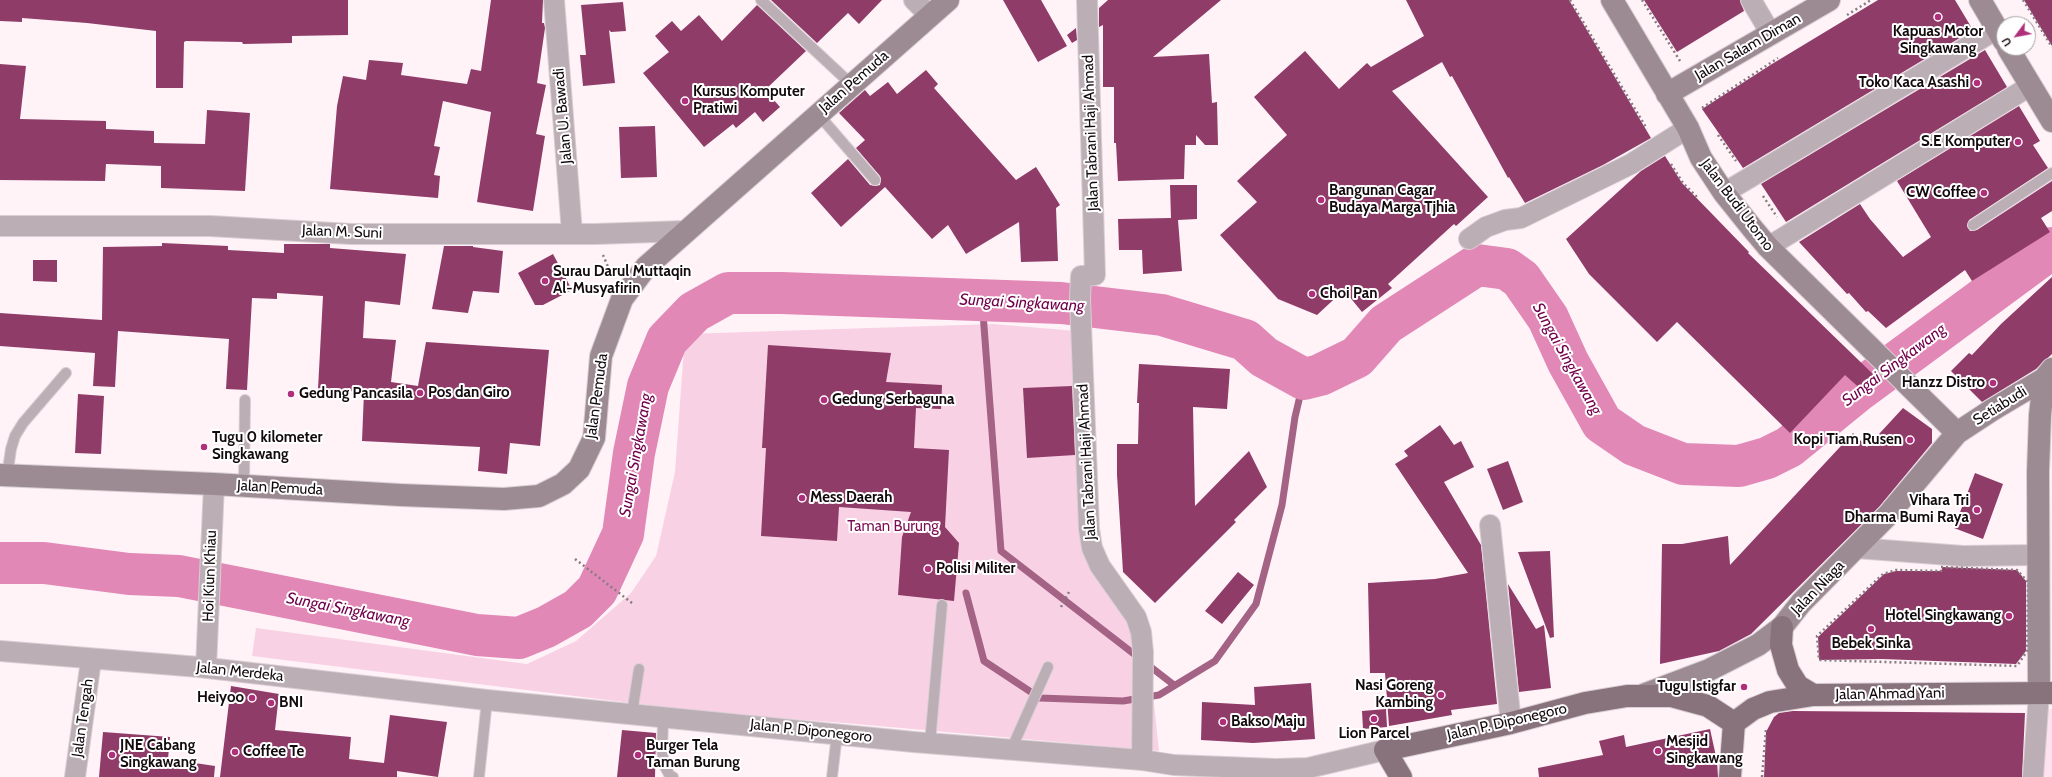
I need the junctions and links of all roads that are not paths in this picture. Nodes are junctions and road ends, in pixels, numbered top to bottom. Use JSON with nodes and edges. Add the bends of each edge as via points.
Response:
{"nodes":[{"id":1,"x":554,"y":0,"type":"edge"},
{"id":2,"x":761,"y":0,"type":"edge"},
{"id":3,"x":914,"y":0,"type":"edge"},
{"id":4,"x":948,"y":0,"type":"edge"},
{"id":5,"x":1087,"y":0,"type":"edge"},
{"id":6,"x":1612,"y":0,"type":"edge"},
{"id":7,"x":1751,"y":0,"type":"edge"},
{"id":8,"x":1829,"y":0,"type":"edge"},
{"id":9,"x":1980,"y":0,"type":"edge"},
{"id":10,"x":930,"y":16,"type":"junction"},
{"id":11,"x":1996,"y":28,"type":"edge"},
{"id":12,"x":1771,"y":34,"type":"junction"},
{"id":13,"x":1996,"y":37,"type":"edge"},
{"id":14,"x":2013,"y":56,"type":"edge"},
{"id":15,"x":852,"y":85,"type":"junction"},
{"id":16,"x":2030,"y":86,"type":"junction"},
{"id":17,"x":1667,"y":94,"type":"junction"},
{"id":18,"x":818,"y":114,"type":"junction"},
{"id":19,"x":2052,"y":122,"type":"edge"},
{"id":20,"x":1688,"y":128,"type":"junction"},
{"id":21,"x":2052,"y":174,"type":"edge"},
{"id":22,"x":875,"y":180,"type":"dead end"},
{"id":23,"x":1724,"y":193,"type":"junction"},
{"id":24,"x":1973,"y":225,"type":"dead end"},
{"id":25,"x":0,"y":226,"type":"edge"},
{"id":26,"x":685,"y":230,"type":"junction"},
{"id":27,"x":572,"y":233,"type":"junction"},
{"id":28,"x":1469,"y":239,"type":"dead end"},
{"id":29,"x":1768,"y":247,"type":"junction"},
{"id":30,"x":66,"y":373,"type":"dead end"},
{"id":31,"x":2048,"y":374,"type":"edge"},
{"id":32,"x":246,"y":400,"type":"dead end"},
{"id":33,"x":1957,"y":434,"type":"junction"},
{"id":34,"x":2046,"y":444,"type":"edge"},
{"id":35,"x":3,"y":476,"type":"edge"},
{"id":36,"x":214,"y":484,"type":"junction"},
{"id":37,"x":244,"y":486,"type":"junction"},
{"id":38,"x":1490,"y":525,"type":"dead end"},
{"id":39,"x":1856,"y":548,"type":"junction"},
{"id":40,"x":2043,"y":561,"type":"edge"},
{"id":41,"x":942,"y":605,"type":"dead end"},
{"id":42,"x":1782,"y":627,"type":"junction"},
{"id":43,"x":0,"y":651,"type":"edge"},
{"id":44,"x":91,"y":660,"type":"junction"},
{"id":45,"x":1048,"y":667,"type":"dead end"},
{"id":46,"x":206,"y":668,"type":"junction"},
{"id":47,"x":639,"y":670,"type":"dead end"},
{"id":48,"x":2045,"y":693,"type":"edge"},
{"id":49,"x":1643,"y":695,"type":"junction"},
{"id":50,"x":1812,"y":695,"type":"junction"},
{"id":51,"x":483,"y":700,"type":"junction"},
{"id":52,"x":632,"y":713,"type":"junction"},
{"id":53,"x":666,"y":718,"type":"junction"},
{"id":54,"x":1511,"y":723,"type":"junction"},
{"id":55,"x":1734,"y":723,"type":"junction"},
{"id":56,"x":837,"y":734,"type":"junction"},
{"id":57,"x":930,"y":743,"type":"junction"},
{"id":58,"x":1011,"y":750,"type":"junction"},
{"id":59,"x":1385,"y":750,"type":"junction"},
{"id":60,"x":1142,"y":760,"type":"junction"},
{"id":61,"x":1174,"y":771,"type":"edge"},
{"id":62,"x":1196,"y":772,"type":"edge"},
{"id":63,"x":1307,"y":772,"type":"edge"},
{"id":64,"x":75,"y":777,"type":"edge"},
{"id":65,"x":480,"y":777,"type":"edge"},
{"id":66,"x":673,"y":777,"type":"edge"},
{"id":67,"x":832,"y":777,"type":"edge"},
{"id":68,"x":1401,"y":777,"type":"edge"},
{"id":69,"x":1730,"y":777,"type":"edge"},
{"id":70,"x":2033,"y":777,"type":"edge"}],
"edges":[{"from":1,"to":27,"type":"street","name":"Jalan U. Bawadi"},
{"from":2,"to":15,"type":"lane"},
{"from":3,"to":10,"type":"street"},
{"from":4,"to":10,"type":"main road","name":"Jalan Pemuda"},
{"from":5,"to":60,"type":"street","name":"Jalan Tabrani Haji Ahmad","via":[[1095,275],[1080,276],[1080,317],[1089,529],[1092,548],[1100,566],[1136,617],[1141,632]]},
{"from":6,"to":17,"type":"main road","name":"Jalan Budi Utomo"},
{"from":7,"to":12,"type":"street"},
{"from":8,"to":12,"type":"main road","name":"Jalan Salam Diman"},
{"from":9,"to":11,"type":"main road"},
{"from":10,"to":15,"type":"main road","name":"Jalan Pemuda"},
{"from":12,"to":17,"type":"main road","name":"Jalan Salam Diman"},
{"from":13,"to":23,"type":"street"},
{"from":14,"to":16,"type":"main road"},
{"from":15,"to":18,"type":"main road","name":"Jalan Pemuda"},
{"from":16,"to":19,"type":"main road"},
{"from":16,"to":29,"type":"street"},
{"from":17,"to":20,"type":"main road","name":"Jalan Budi Utomo"},
{"from":18,"to":22,"type":"lane"},
{"from":18,"to":26,"type":"main road","name":"Jalan Pemuda"},
{"from":20,"to":23,"type":"main road","name":"Jalan Budi Utomo","via":[[1701,158]]},
{"from":20,"to":28,"type":"street","via":[[1631,164],[1521,218],[1505,220],[1486,227]]},
{"from":21,"to":24,"type":"lane"},
{"from":23,"to":29,"type":"main road","name":"Jalan Budi Utomo"},
{"from":25,"to":27,"type":"street","name":"Jalan M. Suni","via":[[210,226],[350,234]]},
{"from":26,"to":27,"type":"street","name":"Jalan M. Suni"},
{"from":26,"to":37,"type":"main road","name":"Jalan Pemuda","via":[[646,267],[622,299],[601,356],[594,438],[579,469],[563,484],[539,496],[504,499]]},
{"from":29,"to":33,"type":"main road","name":"Jalan Budi Utomo"},
{"from":30,"to":35,"type":"lane","via":[[15,436]]},
{"from":31,"to":33,"type":"main road","name":"Setiabudi"},
{"from":31,"to":34,"type":"main road","name":"Setiabudi","via":[[2040,415]]},
{"from":32,"to":37,"type":"lane"},
{"from":33,"to":39,"type":"main road","name":"Jalan Niaga","via":[[1888,515]]},
{"from":34,"to":40,"type":"main road","name":"Setiabudi","via":[[2038,472]]},
{"from":35,"to":36,"type":"main road","name":"Jalan Pemuda"},
{"from":36,"to":37,"type":"main road","name":"Jalan Pemuda"},
{"from":36,"to":46,"type":"street","name":"Hoi Kiun Khiau"},
{"from":38,"to":54,"type":"street"},
{"from":39,"to":40,"type":"street"},
{"from":39,"to":42,"type":"main road","name":"Jalan Niaga"},
{"from":40,"to":48,"type":"main road","name":"Setiabudi"},
{"from":41,"to":57,"type":"lane"},
{"from":42,"to":49,"type":"main road","name":"Jalan Niaga","via":[[1758,645],[1716,666]]},
{"from":42,"to":50,"type":"main road","via":[[1781,645],[1788,670],[1798,686]]},
{"from":43,"to":44,"type":"street","name":"Jalan Merdeka"},
{"from":44,"to":46,"type":"street","name":"Jalan Merdeka"},
{"from":44,"to":64,"type":"street","name":"Jalan Tengah"},
{"from":45,"to":58,"type":"lane"},
{"from":46,"to":51,"type":"street","name":"Jalan Merdeka"},
{"from":47,"to":52,"type":"lane"},
{"from":48,"to":50,"type":"main road","name":"Jalan Ahmad Yani"},
{"from":48,"to":70,"type":"street"},
{"from":49,"to":54,"type":"main road","name":"Jalan P. Diponegoro","via":[[1586,703]]},
{"from":49,"to":55,"type":"main road","name":"Jalan P. Diponegoro","via":[[1671,696],[1708,706]]},
{"from":50,"to":55,"type":"main road","name":"Jalan Ahmad Yani","via":[[1770,702],[1753,709]]},
{"from":51,"to":52,"type":"street","name":"Jalan P. Diponegoro"},
{"from":51,"to":65,"type":"lane"},
{"from":52,"to":53,"type":"street","name":"Jalan P. Diponegoro"},
{"from":53,"to":56,"type":"street","name":"Jalan P. Diponegoro"},
{"from":53,"to":66,"type":"lane","via":[[663,724],[662,750],[664,765]]},
{"from":54,"to":59,"type":"main road","name":"Jalan P. Diponegoro"},
{"from":55,"to":69,"type":"main road"},
{"from":56,"to":57,"type":"street","name":"Jalan P. Diponegoro"},
{"from":56,"to":67,"type":"lane"},
{"from":57,"to":58,"type":"street","name":"Jalan P. Diponegoro"},
{"from":58,"to":60,"type":"street","name":"Jalan P. Diponegoro"},
{"from":59,"to":63,"type":"street","name":"Jalan P. Diponegoro"},
{"from":59,"to":68,"type":"main road"},
{"from":60,"to":61,"type":"street"},
{"from":61,"to":62,"type":"street"},
{"from":62,"to":63,"type":"street","name":"Jalan P. Diponegoro","via":[[1276,769]]}]}
